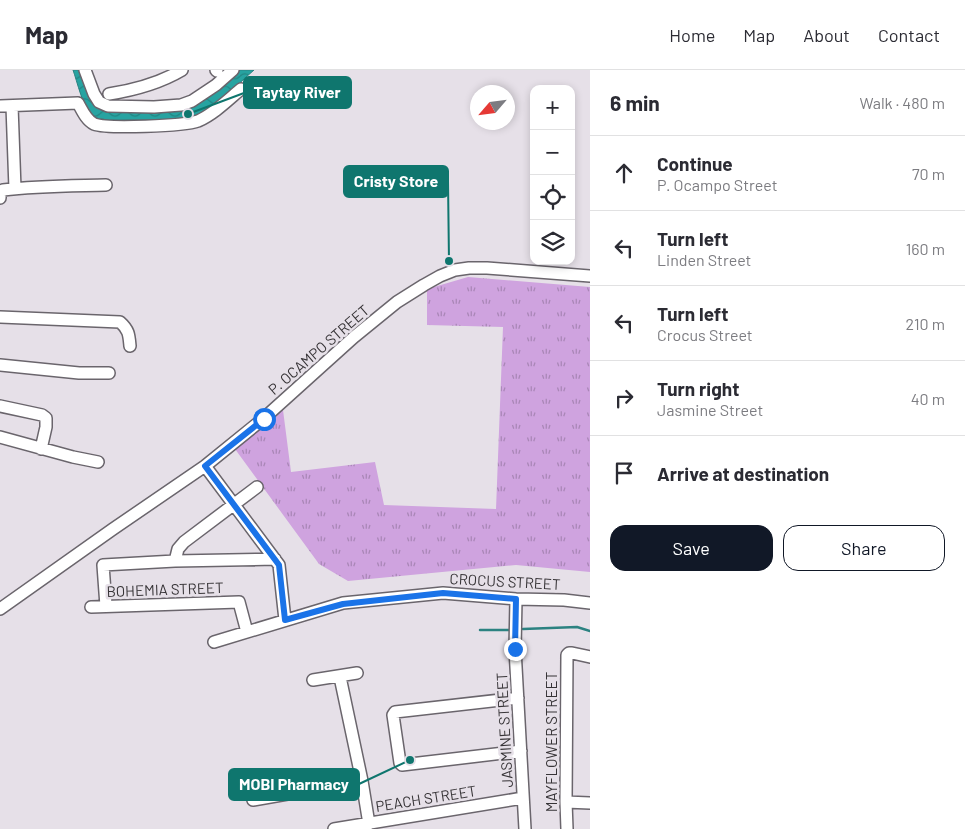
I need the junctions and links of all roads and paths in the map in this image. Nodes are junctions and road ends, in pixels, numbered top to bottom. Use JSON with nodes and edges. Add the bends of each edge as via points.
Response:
{"nodes":[{"id":1,"x":85,"y":70,"type":"edge"},
{"id":2,"x":233,"y":70,"type":"edge"},
{"id":3,"x":178,"y":71,"type":"edge"},
{"id":4,"x":241,"y":89,"type":"dead end"},
{"id":5,"x":109,"y":94,"type":"dead end"},
{"id":6,"x":6,"y":106,"type":"edge"},
{"id":7,"x":106,"y":185,"type":"dead end"},
{"id":8,"x":15,"y":189,"type":"junction"},
{"id":9,"x":0,"y":198,"type":"edge"},
{"id":10,"x":590,"y":276,"type":"edge"},
{"id":11,"x":0,"y":316,"type":"edge"},
{"id":12,"x":130,"y":346,"type":"dead end"},
{"id":13,"x":0,"y":364,"type":"edge"},
{"id":14,"x":109,"y":373,"type":"dead end"},
{"id":15,"x":0,"y":406,"type":"edge"},
{"id":16,"x":0,"y":437,"type":"edge"},
{"id":17,"x":41,"y":449,"type":"junction"},
{"id":18,"x":98,"y":462,"type":"dead end"},
{"id":19,"x":205,"y":466,"type":"junction"},
{"id":20,"x":257,"y":488,"type":"dead end"},
{"id":21,"x":234,"y":505,"type":"junction"},
{"id":22,"x":275,"y":559,"type":"junction"},
{"id":23,"x":175,"y":561,"type":"junction"},
{"id":24,"x":516,"y":599,"type":"junction"},
{"id":25,"x":590,"y":603,"type":"edge"},
{"id":26,"x":106,"y":606,"type":"junction"},
{"id":27,"x":91,"y":607,"type":"dead end"},
{"id":28,"x":0,"y":610,"type":"edge"},
{"id":29,"x":285,"y":620,"type":"junction"},
{"id":30,"x":247,"y":632,"type":"junction"},
{"id":31,"x":214,"y":642,"type":"dead end"},
{"id":32,"x":590,"y":657,"type":"edge"},
{"id":33,"x":356,"y":674,"type":"dead end"},
{"id":34,"x":340,"y":676,"type":"junction"},
{"id":35,"x":314,"y":680,"type":"dead end"},
{"id":36,"x":518,"y":698,"type":"junction"},
{"id":37,"x":521,"y":751,"type":"junction"},
{"id":38,"x":362,"y":781,"type":"junction"},
{"id":39,"x":523,"y":798,"type":"junction"},
{"id":40,"x":253,"y":800,"type":"dead end"},
{"id":41,"x":566,"y":802,"type":"junction"},
{"id":42,"x":590,"y":803,"type":"edge"},
{"id":43,"x":369,"y":824,"type":"junction"},
{"id":44,"x":334,"y":829,"type":"edge"},
{"id":45,"x":525,"y":829,"type":"edge"},
{"id":46,"x":567,"y":829,"type":"edge"}],
"edges":[{"from":1,"to":2,"type":"street","via":[[99,102],[108,106],[146,107],[192,102]]},
{"from":3,"to":5,"type":"street","via":[[145,86]]},
{"from":4,"to":6,"type":"street","via":[[197,121],[166,126],[97,125],[88,119],[78,103]]},
{"from":6,"to":8,"type":"street"},
{"from":7,"to":8,"type":"street"},
{"from":8,"to":9,"type":"street","via":[[3,190]]},
{"from":10,"to":19,"type":"street","name":"P. OCAMPO STREET","via":[[487,268],[455,270],[440,276],[396,302],[264,419]]},
{"from":11,"to":12,"type":"street","via":[[120,322],[129,334]]},
{"from":13,"to":14,"type":"street"},
{"from":15,"to":17,"type":"street","via":[[46,418]]},
{"from":16,"to":17,"type":"street"},
{"from":17,"to":18,"type":"street"},
{"from":19,"to":21,"type":"street"},
{"from":19,"to":28,"type":"street","name":"P. OCAMPO STREET"},
{"from":20,"to":21,"type":"street"},
{"from":21,"to":22,"type":"street"},
{"from":21,"to":23,"type":"street","via":[[184,542]]},
{"from":22,"to":23,"type":"street"},
{"from":22,"to":29,"type":"street","via":[[279,565]]},
{"from":23,"to":26,"type":"street","via":[[102,565]]},
{"from":24,"to":25,"type":"street","name":"CROCUS STREET"},
{"from":24,"to":29,"type":"street","name":"CROCUS STREET","via":[[443,593],[343,604]]},
{"from":24,"to":36,"type":"street","name":"JASMINE STREET"},
{"from":26,"to":27,"type":"street","name":"BOHEMIA STREET"},
{"from":26,"to":30,"type":"street","name":"BOHEMIA STREET","via":[[240,602]]},
{"from":29,"to":30,"type":"street","name":"CROCUS STREET"},
{"from":30,"to":31,"type":"street","name":"CROCUS STREET"},
{"from":32,"to":41,"type":"street","name":"MAYFLOWER STREET","via":[[566,655]]},
{"from":33,"to":34,"type":"street"},
{"from":34,"to":35,"type":"street"},
{"from":34,"to":38,"type":"street"},
{"from":36,"to":37,"type":"street","name":"JASMINE STREET"},
{"from":36,"to":37,"type":"street","via":[[395,712],[393,715],[402,765]]},
{"from":37,"to":39,"type":"street","name":"JASMINE STREET"},
{"from":38,"to":40,"type":"street"},
{"from":38,"to":43,"type":"street"},
{"from":39,"to":43,"type":"street","name":"PEACH STREET"},
{"from":39,"to":45,"type":"street","name":"JASMINE STREET"},
{"from":41,"to":42,"type":"street"},
{"from":41,"to":46,"type":"street","name":"MAYFLOWER STREET"},
{"from":43,"to":44,"type":"street","name":"PEACH STREET"}]}
